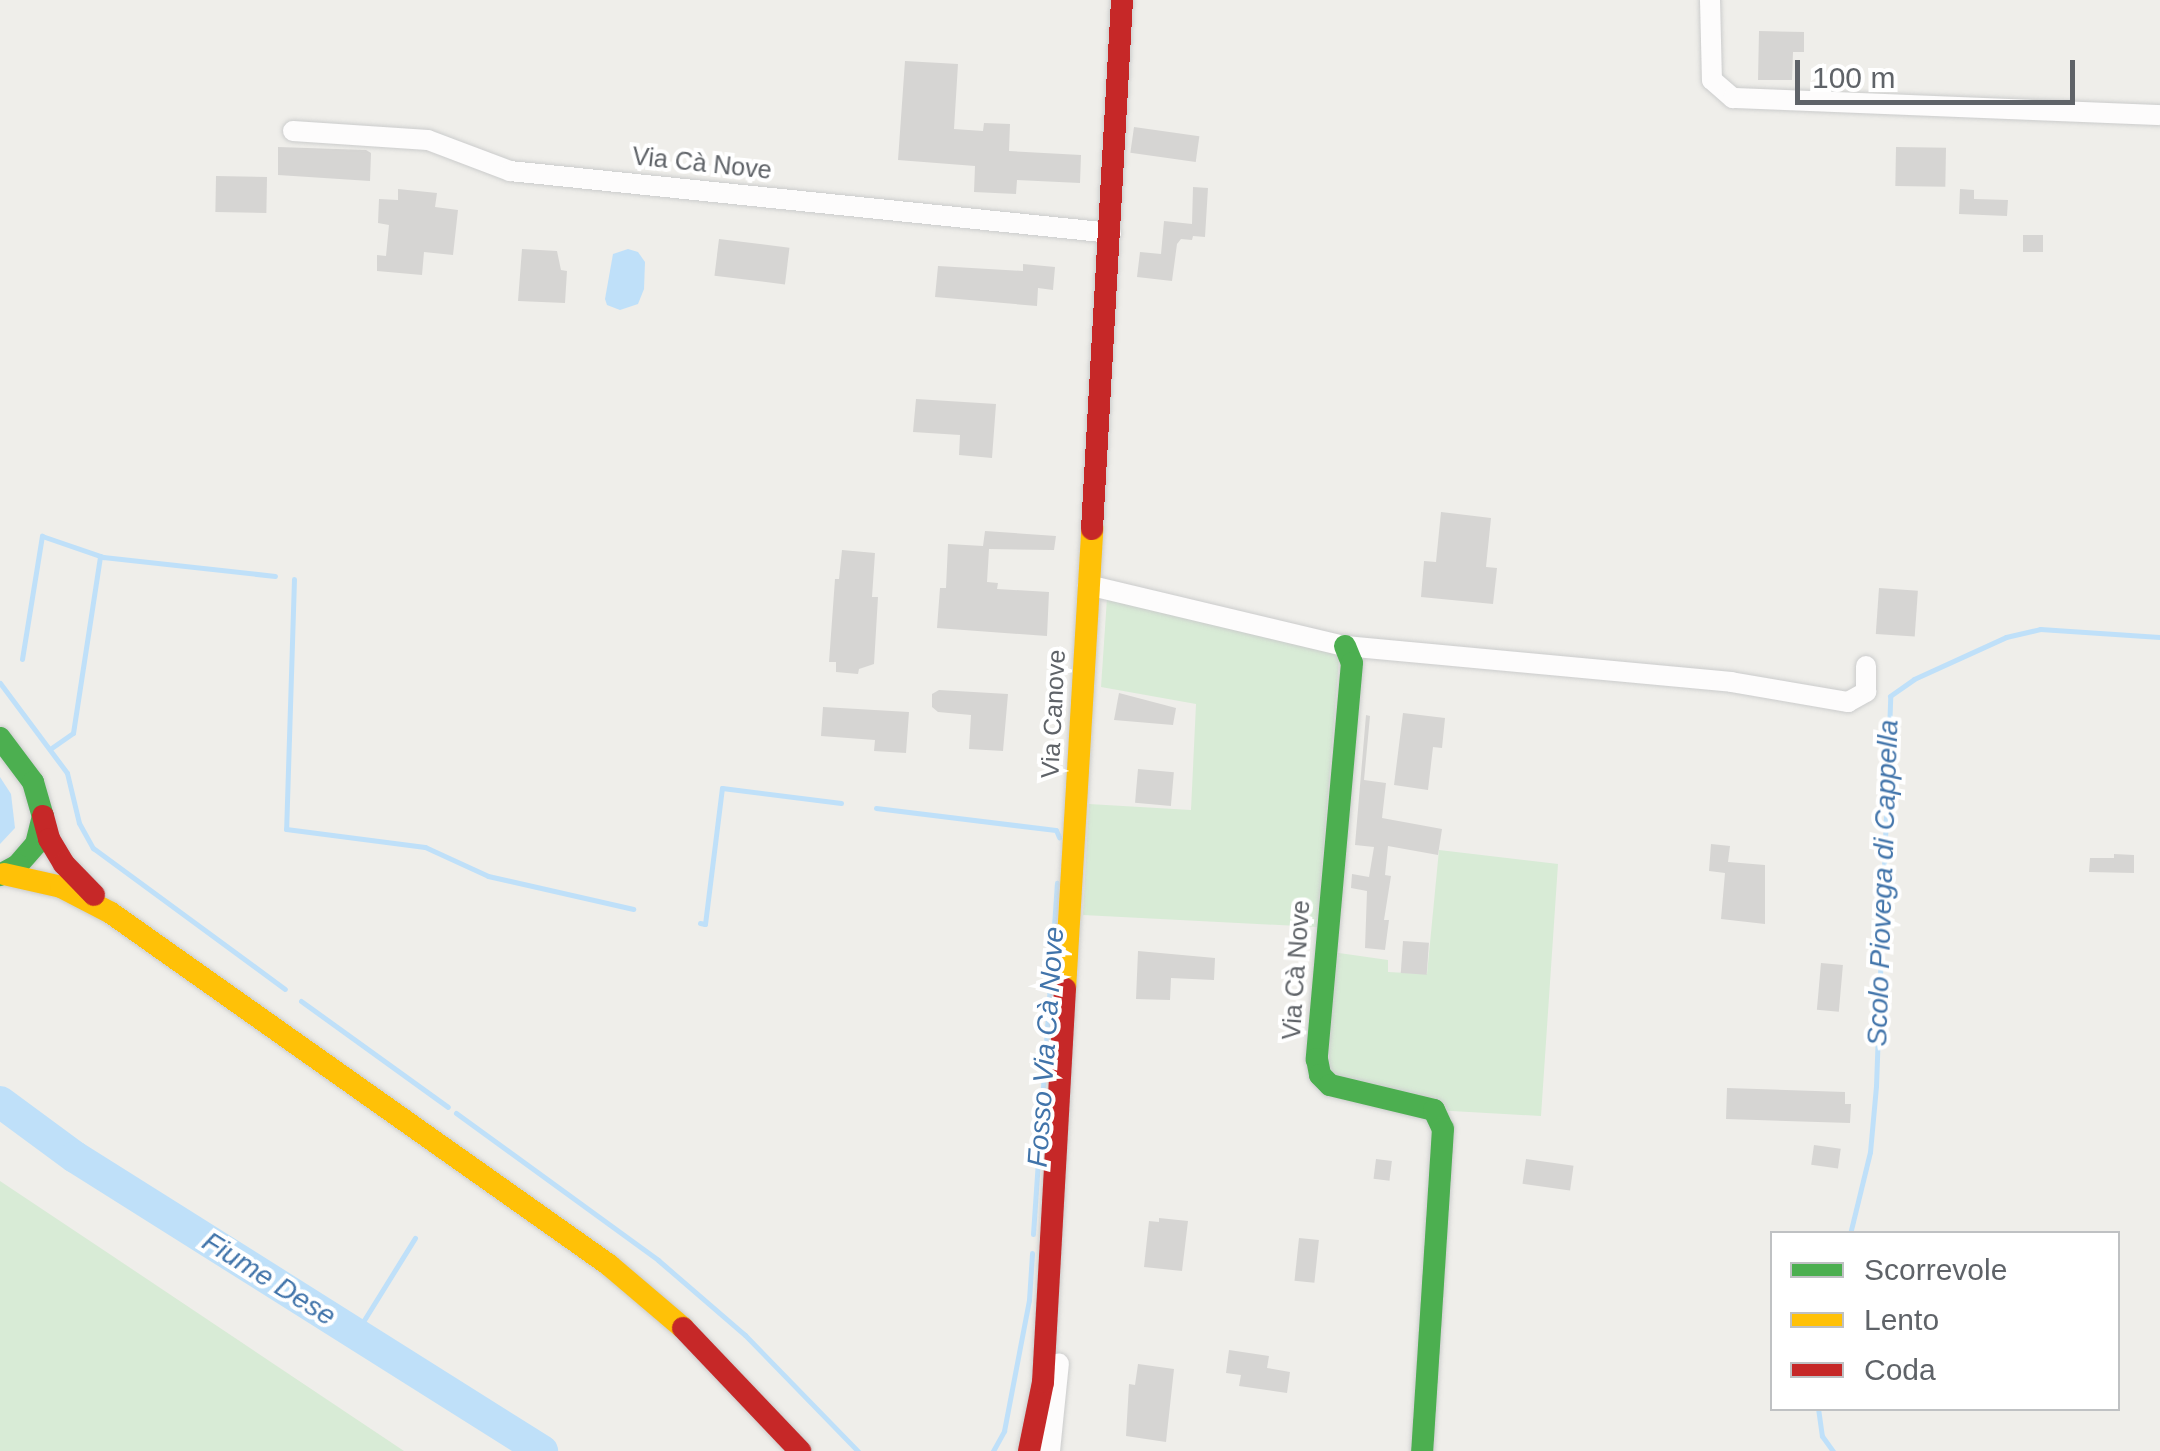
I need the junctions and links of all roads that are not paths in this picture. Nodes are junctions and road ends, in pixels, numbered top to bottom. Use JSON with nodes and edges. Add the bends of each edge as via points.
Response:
{"nodes":[{"id":1,"x":1122,"y":0,"type":"edge"},
{"id":2,"x":1710,"y":0,"type":"edge"},
{"id":3,"x":2160,"y":116,"type":"edge"},
{"id":4,"x":293,"y":131,"type":"dead end"},
{"id":5,"x":1110,"y":233,"type":"junction"},
{"id":6,"x":1088,"y":585,"type":"junction"},
{"id":7,"x":1345,"y":646,"type":"junction"},
{"id":8,"x":1866,"y":666,"type":"dead end"},
{"id":9,"x":0,"y":738,"type":"edge"},
{"id":10,"x":43,"y":816,"type":"junction"},
{"id":11,"x":2,"y":874,"type":"edge"},
{"id":12,"x":111,"y":912,"type":"junction"},
{"id":13,"x":1062,"y":1296,"type":"dead end"},
{"id":14,"x":1029,"y":1444,"type":"edge"},
{"id":15,"x":800,"y":1451,"type":"edge"},
{"id":16,"x":1050,"y":1451,"type":"edge"},
{"id":17,"x":1422,"y":1451,"type":"edge"}],
"edges":[{"from":1,"to":5,"type":"street","name":"Via Canove"},
{"from":2,"to":3,"type":"street","via":[[1712,80],[1732,98]]},
{"from":4,"to":5,"type":"street","name":"Via Cà Nove","via":[[428,140],[510,171]]},
{"from":5,"to":6,"type":"street","name":"Via Canove"},
{"from":6,"to":7,"type":"street"},
{"from":6,"to":14,"type":"street","name":"Via Canove","via":[[1043,1382]]},
{"from":7,"to":8,"type":"street","via":[[1731,682],[1848,702],[1866,692]]},
{"from":7,"to":17,"type":"street","name":"Via Cà Nove","via":[[1352,663],[1316,1058],[1330,1084],[1434,1110],[1443,1129]]},
{"from":9,"to":10,"type":"street","via":[[33,782]]},
{"from":10,"to":11,"type":"street","via":[[36,844]]},
{"from":10,"to":12,"type":"street","via":[[64,864]]},
{"from":11,"to":12,"type":"street","via":[[61,887]]},
{"from":12,"to":15,"type":"street","via":[[610,1265],[694,1338]]},
{"from":13,"to":16,"type":"street"}]}
